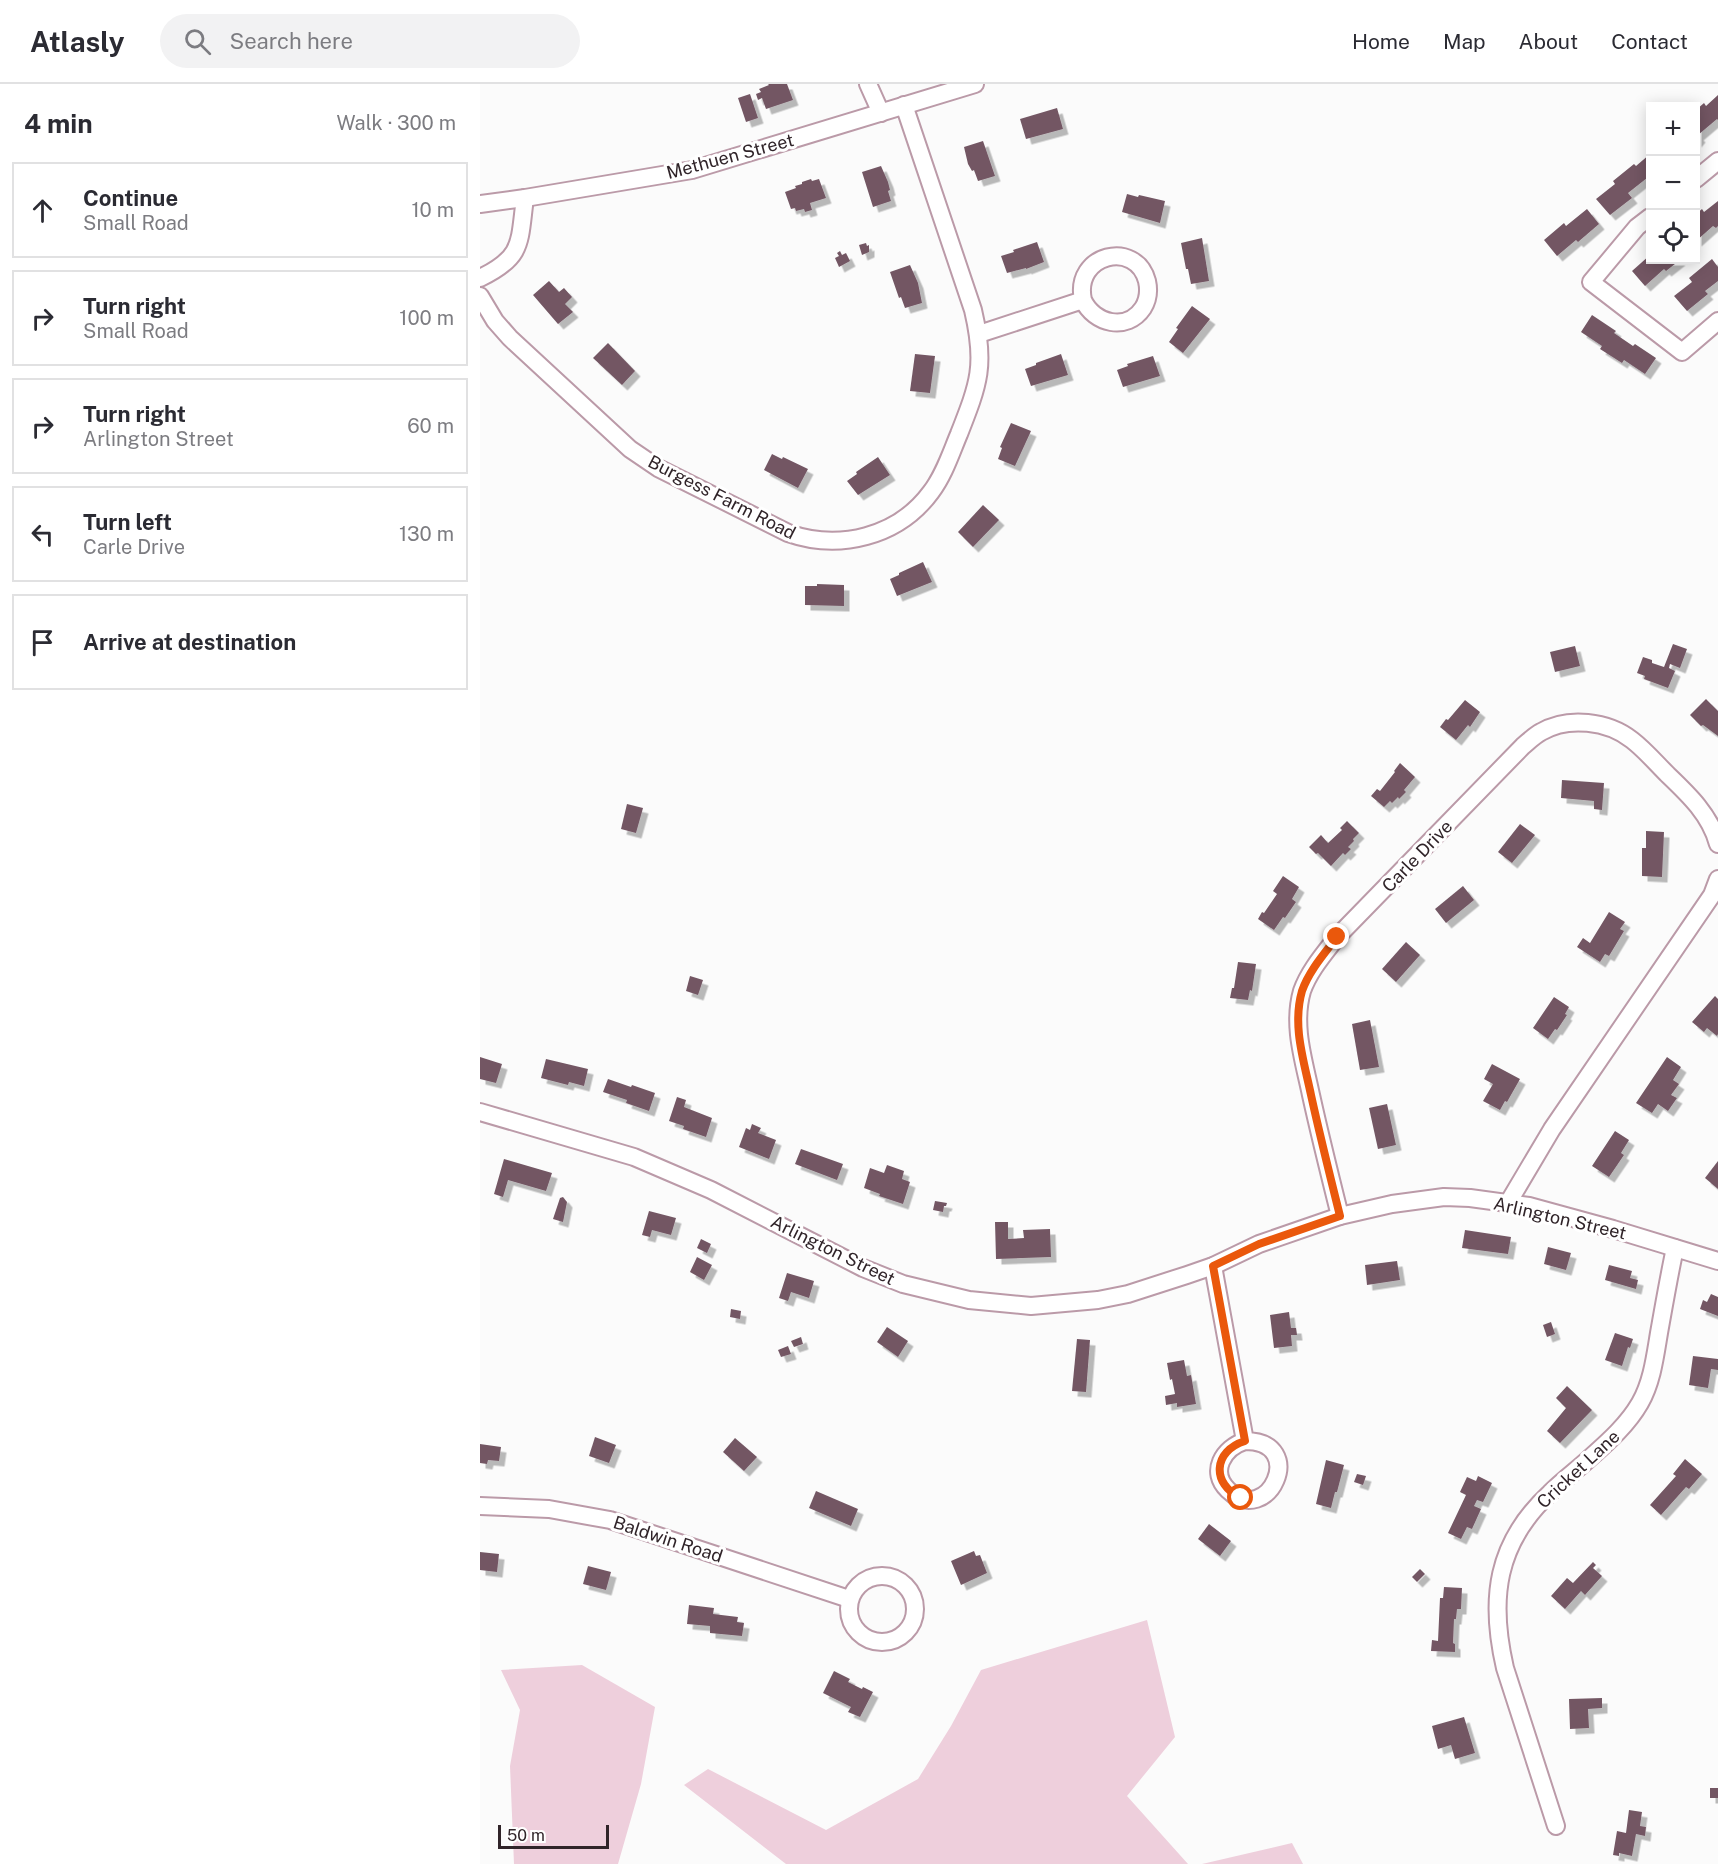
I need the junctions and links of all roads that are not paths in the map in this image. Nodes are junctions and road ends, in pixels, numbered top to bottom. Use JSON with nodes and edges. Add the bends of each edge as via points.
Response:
{"nodes":[{"id":1,"x":868,"y":84,"type":"edge"},
{"id":2,"x":975,"y":84,"type":"edge"},
{"id":3,"x":904,"y":105,"type":"junction"},
{"id":4,"x":881,"y":113,"type":"junction"},
{"id":5,"x":1718,"y":161,"type":"edge"},
{"id":6,"x":1700,"y":175,"type":"edge"},
{"id":7,"x":525,"y":198,"type":"junction"},
{"id":8,"x":480,"y":204,"type":"edge"},
{"id":9,"x":1646,"y":220,"type":"edge"},
{"id":10,"x":480,"y":279,"type":"edge"},
{"id":11,"x":480,"y":296,"type":"edge"},
{"id":12,"x":1083,"y":300,"type":"junction"},
{"id":13,"x":1718,"y":321,"type":"edge"},
{"id":14,"x":979,"y":334,"type":"junction"},
{"id":15,"x":1718,"y":844,"type":"edge"},
{"id":16,"x":1718,"y":879,"type":"edge"},
{"id":17,"x":480,"y":1112,"type":"edge"},
{"id":18,"x":1508,"y":1203,"type":"junction"},
{"id":19,"x":1340,"y":1216,"type":"junction"},
{"id":20,"x":1675,"y":1248,"type":"junction"},
{"id":21,"x":1718,"y":1261,"type":"edge"},
{"id":22,"x":1213,"y":1266,"type":"junction"},
{"id":23,"x":1245,"y":1441,"type":"dead end"},
{"id":24,"x":480,"y":1506,"type":"edge"},
{"id":25,"x":849,"y":1599,"type":"junction"},
{"id":26,"x":1556,"y":1826,"type":"dead end"}],
"edges":[{"from":1,"to":4,"type":"street"},
{"from":2,"to":3,"type":"street","name":"Methuen Street"},
{"from":3,"to":4,"type":"street","name":"Methuen Street"},
{"from":3,"to":14,"type":"street","name":"Burgess Farm Road"},
{"from":4,"to":7,"type":"street","name":"Methuen Street","via":[[692,170]]},
{"from":5,"to":6,"type":"street"},
{"from":7,"to":8,"type":"street","name":"Methuen Street"},
{"from":7,"to":10,"type":"street","via":[[514,254]]},
{"from":9,"to":13,"type":"street","via":[[1591,282],[1682,352]]},
{"from":11,"to":14,"type":"street","name":"Burgess Farm Road","via":[[510,338],[630,449],[658,468],[788,533],[820,541],[872,535],[906,517],[929,495],[974,397],[980,372]]},
{"from":12,"to":12,"type":"street","via":[[1086,272],[1103,258],[1118,256],[1132,261],[1146,277],[1145,305],[1136,316],[1123,322],[1102,320],[1090,312]]},
{"from":12,"to":14,"type":"street"},
{"from":15,"to":19,"type":"street","name":"Carle Drive","via":[[1714,829],[1699,806],[1631,739],[1610,727],[1590,722],[1561,725],[1542,731],[1523,746],[1337,937],[1314,966],[1303,990],[1298,1013],[1299,1037]]},
{"from":16,"to":18,"type":"street","via":[[1712,895],[1552,1129]]},
{"from":17,"to":22,"type":"street","name":"Arlington Street","via":[[634,1157],[711,1190],[863,1268],[903,1284],[969,1300],[1031,1306],[1098,1300]]},
{"from":18,"to":19,"type":"street","name":"Arlington Street","via":[[1444,1197]]},
{"from":18,"to":20,"type":"street","name":"Arlington Street"},
{"from":19,"to":22,"type":"street","name":"Arlington Street","via":[[1259,1244]]},
{"from":20,"to":21,"type":"street","name":"Arlington Street"},
{"from":20,"to":26,"type":"street","name":"Cricket Lane","via":[[1652,1368],[1640,1404],[1609,1442],[1550,1492],[1520,1528],[1502,1565],[1498,1585],[1499,1643]]},
{"from":22,"to":23,"type":"street"},
{"from":24,"to":25,"type":"street","name":"Baldwin Road","via":[[549,1509],[610,1520]]},
{"from":25,"to":25,"type":"street","via":[[861,1582],[881,1575],[891,1577],[901,1581],[913,1598],[914,1619],[900,1637],[878,1642],[867,1639],[851,1622]]}]}
